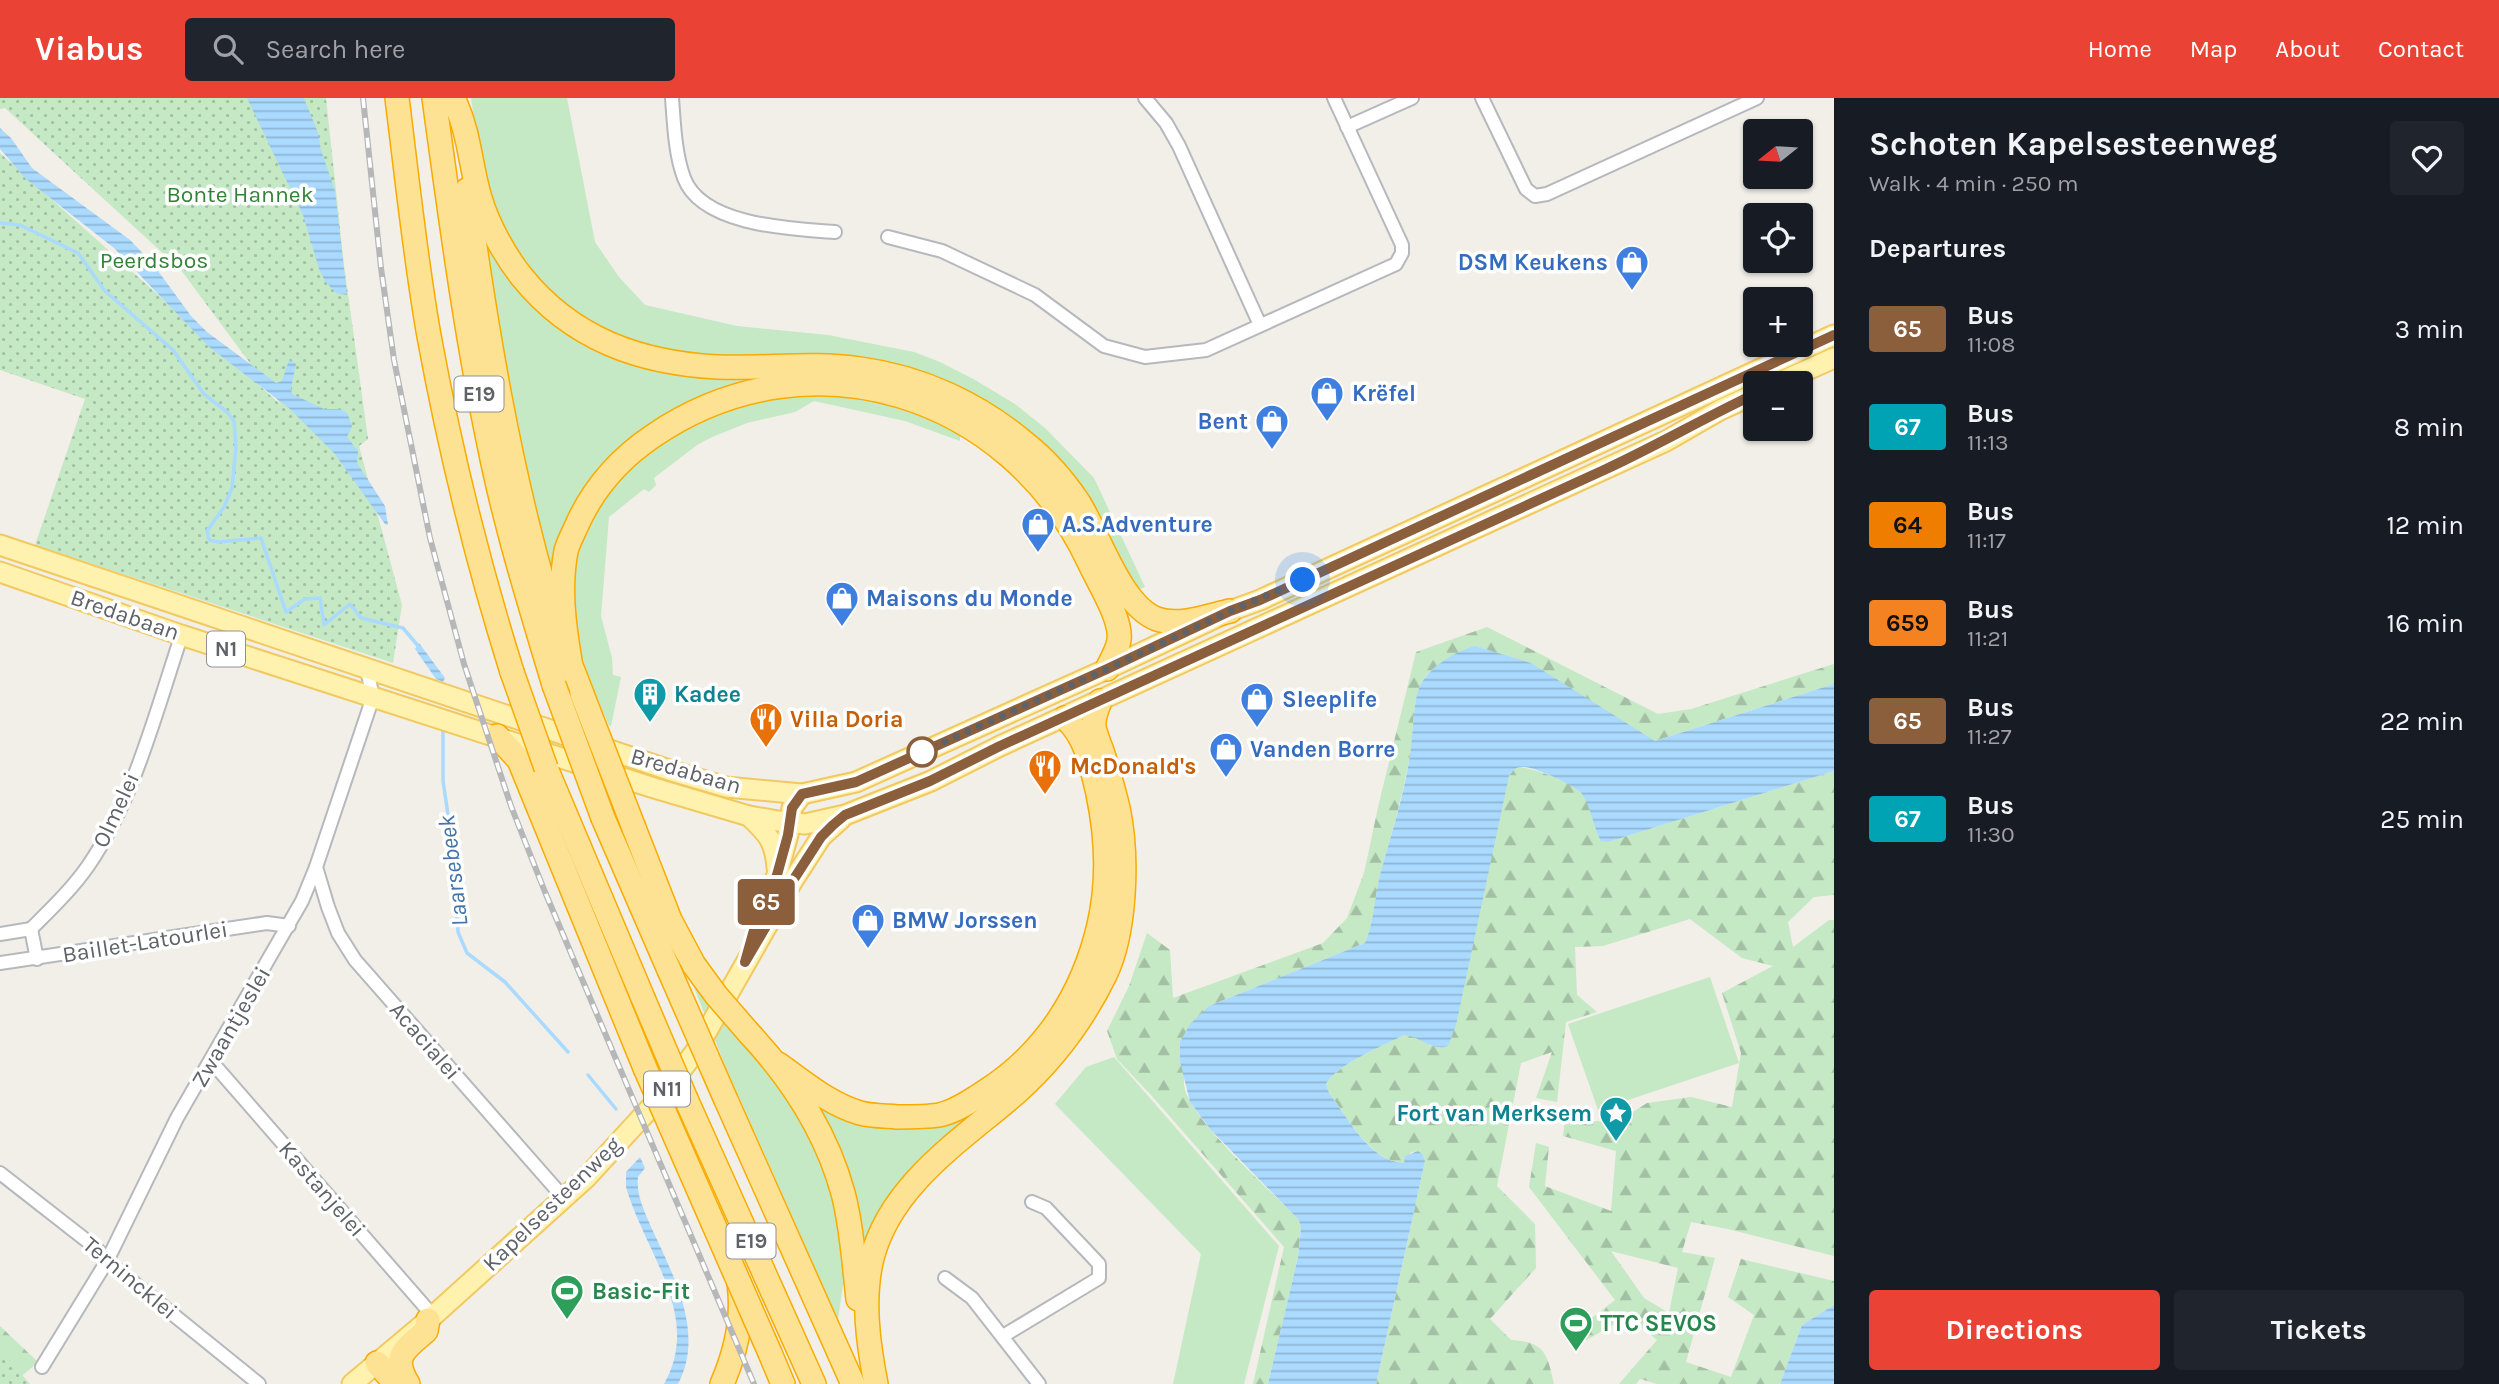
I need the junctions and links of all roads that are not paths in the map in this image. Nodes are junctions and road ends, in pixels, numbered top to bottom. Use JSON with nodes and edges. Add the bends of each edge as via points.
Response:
{"nodes":[{"id":1,"x":397,"y":98,"type":"edge"},
{"id":2,"x":672,"y":98,"type":"edge"},
{"id":3,"x":1145,"y":98,"type":"edge"},
{"id":4,"x":1334,"y":98,"type":"edge"},
{"id":5,"x":1412,"y":98,"type":"edge"},
{"id":6,"x":1482,"y":98,"type":"edge"},
{"id":7,"x":1757,"y":98,"type":"edge"},
{"id":8,"x":448,"y":99,"type":"edge"},
{"id":9,"x":1347,"y":127,"type":"junction"},
{"id":10,"x":835,"y":232,"type":"dead end"},
{"id":11,"x":888,"y":237,"type":"dead end"},
{"id":12,"x":1261,"y":326,"type":"junction"},
{"id":13,"x":1834,"y":335,"type":"edge"},
{"id":14,"x":1834,"y":358,"type":"edge"},
{"id":15,"x":1805,"y":371,"type":"edge"},
{"id":16,"x":1743,"y":399,"type":"edge"},
{"id":17,"x":1597,"y":444,"type":"junction"},
{"id":18,"x":1604,"y":470,"type":"junction"},
{"id":19,"x":0,"y":545,"type":"edge"},
{"id":20,"x":0,"y":572,"type":"edge"},
{"id":21,"x":1230,"y":611,"type":"junction"},
{"id":22,"x":179,"y":643,"type":"dead end"},
{"id":23,"x":570,"y":661,"type":"junction"},
{"id":24,"x":364,"y":669,"type":"junction"},
{"id":25,"x":1107,"y":669,"type":"junction"},
{"id":26,"x":373,"y":697,"type":"junction"},
{"id":27,"x":1100,"y":701,"type":"junction"},
{"id":28,"x":1065,"y":718,"type":"junction"},
{"id":29,"x":988,"y":723,"type":"junction"},
{"id":30,"x":497,"y":736,"type":"junction"},
{"id":31,"x":1000,"y":746,"type":"junction"},
{"id":32,"x":616,"y":751,"type":"junction"},
{"id":33,"x":610,"y":774,"type":"junction"},
{"id":34,"x":802,"y":794,"type":"junction"},
{"id":35,"x":845,"y":815,"type":"junction"},
{"id":36,"x":749,"y":816,"type":"junction"},
{"id":37,"x":798,"y":824,"type":"junction"},
{"id":38,"x":316,"y":867,"type":"junction"},
{"id":39,"x":785,"y":879,"type":"junction"},
{"id":40,"x":289,"y":926,"type":"junction"},
{"id":41,"x":31,"y":929,"type":"junction"},
{"id":42,"x":0,"y":934,"type":"edge"},
{"id":43,"x":37,"y":958,"type":"junction"},
{"id":44,"x":0,"y":963,"type":"edge"},
{"id":45,"x":211,"y":1061,"type":"junction"},
{"id":46,"x":778,"y":1064,"type":"junction"},
{"id":47,"x":687,"y":1099,"type":"junction"},
{"id":48,"x":0,"y":1173,"type":"edge"},
{"id":49,"x":563,"y":1197,"type":"junction"},
{"id":50,"x":1032,"y":1202,"type":"dead end"},
{"id":51,"x":107,"y":1261,"type":"junction"},
{"id":52,"x":945,"y":1278,"type":"dead end"},
{"id":53,"x":430,"y":1318,"type":"junction"},
{"id":54,"x":1003,"y":1336,"type":"junction"},
{"id":55,"x":43,"y":1367,"type":"dead end"},
{"id":56,"x":370,"y":1375,"type":"edge"},
{"id":57,"x":259,"y":1384,"type":"edge"},
{"id":58,"x":396,"y":1384,"type":"edge"},
{"id":59,"x":408,"y":1384,"type":"edge"},
{"id":60,"x":722,"y":1384,"type":"edge"},
{"id":61,"x":783,"y":1384,"type":"edge"},
{"id":62,"x":814,"y":1384,"type":"edge"},
{"id":63,"x":853,"y":1384,"type":"edge"},
{"id":64,"x":876,"y":1384,"type":"edge"},
{"id":65,"x":1039,"y":1384,"type":"edge"}],
"edges":[{"from":1,"to":47,"type":"highway","number":"E19","bridge":true,"via":[[429,334],[452,453],[486,588],[560,804]]},
{"from":2,"to":10,"type":"street","via":[[685,180],[699,200],[737,218],[782,228]]},
{"from":3,"to":12,"type":"street","via":[[1179,146]]},
{"from":4,"to":9,"type":"street"},
{"from":5,"to":9,"type":"street"},
{"from":6,"to":7,"type":"street","via":[[1526,189],[1535,196]]},
{"from":8,"to":21,"type":"highway","via":[[466,124],[480,200],[498,239],[522,277],[585,333],[660,361],[718,367],[859,369],[909,379],[962,401],[1017,436],[1047,465],[1078,501],[1125,590],[1143,611],[1157,619],[1181,621]]},
{"from":8,"to":23,"type":"highway","via":[[508,440],[549,604]]},
{"from":8,"to":63,"type":"highway","number":"E19","bridge":true,"via":[[465,315],[489,446],[520,574],[554,685],[603,818]]},
{"from":9,"to":12,"type":"street","via":[[1402,253],[1396,264]]},
{"from":11,"to":12,"type":"street","via":[[942,251],[1035,295],[1104,346],[1145,357],[1206,350]]},
{"from":13,"to":17,"type":"main road","name":"Bredabaan","number":"N1"},
{"from":14,"to":15,"type":"main road"},
{"from":16,"to":18,"type":"main road","name":"Bredabaan","number":"N1"},
{"from":17,"to":18,"type":"main road","via":[[1613,451],[1614,461]]},
{"from":17,"to":21,"type":"main road","name":"Bredabaan","number":"N1"},
{"from":18,"to":27,"type":"main road","name":"Bredabaan","number":"N1"},
{"from":19,"to":24,"type":"main road","name":"Bredabaan","number":"N1"},
{"from":20,"to":26,"type":"main road","name":"Bredabaan","number":"N1"},
{"from":21,"to":25,"type":"main road","name":"Bredabaan","number":"N1"},
{"from":22,"to":41,"type":"street","name":"Olmelei","via":[[131,785],[104,840],[87,868]]},
{"from":23,"to":25,"type":"highway","via":[[562,613],[566,549],[599,484],[630,451],[692,413],[771,388],[818,384],[867,388],[940,410],[1009,454],[1068,524],[1118,624],[1119,641]]},
{"from":23,"to":46,"type":"highway","bridge":true,"via":[[670,920],[716,995]]},
{"from":24,"to":26,"type":"street"},
{"from":24,"to":32,"type":"main road","name":"Bredabaan","number":"N1"},
{"from":25,"to":29,"type":"main road","name":"Bredabaan","number":"N1"},
{"from":26,"to":30,"type":"main road","name":"Bredabaan","number":"N1"},
{"from":26,"to":38,"type":"street","name":"Zwaantjeslei"},
{"from":27,"to":28,"type":"main road","name":"Bredabaan","number":"N1"},
{"from":27,"to":64,"type":"highway","via":[[1094,727],[1118,811],[1123,893],[1107,972],[1051,1058],[919,1178],[886,1222],[872,1258],[867,1296]]},
{"from":28,"to":31,"type":"main road","name":"Bredabaan","number":"N1"},
{"from":28,"to":46,"type":"highway","via":[[1080,736],[1094,777],[1105,836],[1105,883],[1090,958],[1060,1019],[1039,1047],[1007,1077],[940,1115],[860,1113],[816,1092]]},
{"from":29,"to":31,"type":"main road","via":[[984,739]]},
{"from":29,"to":34,"type":"main road","name":"Bredabaan","number":"N1","via":[[856,782]]},
{"from":30,"to":33,"type":"main road","name":"Bredabaan","number":"N1"},
{"from":30,"to":61,"type":"highway","bridge":true,"via":[[519,760],[645,1068]]},
{"from":31,"to":35,"type":"main road","name":"Bredabaan","number":"N1","via":[[930,781]]},
{"from":32,"to":33,"type":"street","name":"Bredabaan"},
{"from":32,"to":34,"type":"main road","name":"Bredabaan","number":"N1","via":[[726,787]]},
{"from":33,"to":36,"type":"main road","name":"Bredabaan","number":"N1"},
{"from":34,"to":37,"type":"main road","name":"Kapelsesteenweg","number":"N11"},
{"from":35,"to":37,"type":"main road","name":"Bredabaan","number":"N1"},
{"from":35,"to":39,"type":"main road","name":"Kapelsesteenweg","number":"N11"},
{"from":36,"to":37,"type":"main road","name":"Bredabaan","number":"N1"},
{"from":36,"to":39,"type":"main road","via":[[771,837]]},
{"from":37,"to":39,"type":"main road","name":"Kapelsesteenweg","number":"N11"},
{"from":38,"to":40,"type":"street","name":"Zwaantjeslei"},
{"from":38,"to":49,"type":"street","name":"Acacialei","via":[[338,933],[355,960]]},
{"from":39,"to":49,"type":"main road","name":"Kapelsesteenweg","number":"N11","via":[[695,1052],[663,1094]]},
{"from":40,"to":43,"type":"street","name":"Baillet-Latourlei","via":[[267,923]]},
{"from":40,"to":45,"type":"street","name":"Zwaantjeslei"},
{"from":41,"to":42,"type":"street"},
{"from":41,"to":43,"type":"street"},
{"from":43,"to":44,"type":"street","name":"Baillet-Latourlei"},
{"from":45,"to":51,"type":"street","name":"Zwaantjeslei","via":[[177,1118]]},
{"from":45,"to":53,"type":"street","name":"Kastanjelei"},
{"from":46,"to":64,"type":"highway","via":[[820,1132],[843,1193],[862,1333]]},
{"from":47,"to":60,"type":"highway","via":[[735,1251],[739,1333]]},
{"from":47,"to":62,"type":"highway","number":"E19"},
{"from":48,"to":51,"type":"street","name":"Ternincklei"},
{"from":49,"to":53,"type":"main road","name":"Kapelsesteenweg","number":"N11"},
{"from":50,"to":54,"type":"street","via":[[1046,1208],[1099,1264],[1098,1278]]},
{"from":51,"to":55,"type":"street","name":"Zwaantjeslei"},
{"from":51,"to":57,"type":"street","name":"Ternincklei"},
{"from":52,"to":54,"type":"street","via":[[972,1298]]},
{"from":53,"to":56,"type":"main road","name":"Kapelsesteenweg","number":"N11"},
{"from":53,"to":59,"type":"highway","via":[[426,1331],[400,1357]]},
{"from":54,"to":65,"type":"street"},
{"from":56,"to":58,"type":"highway"}]}
